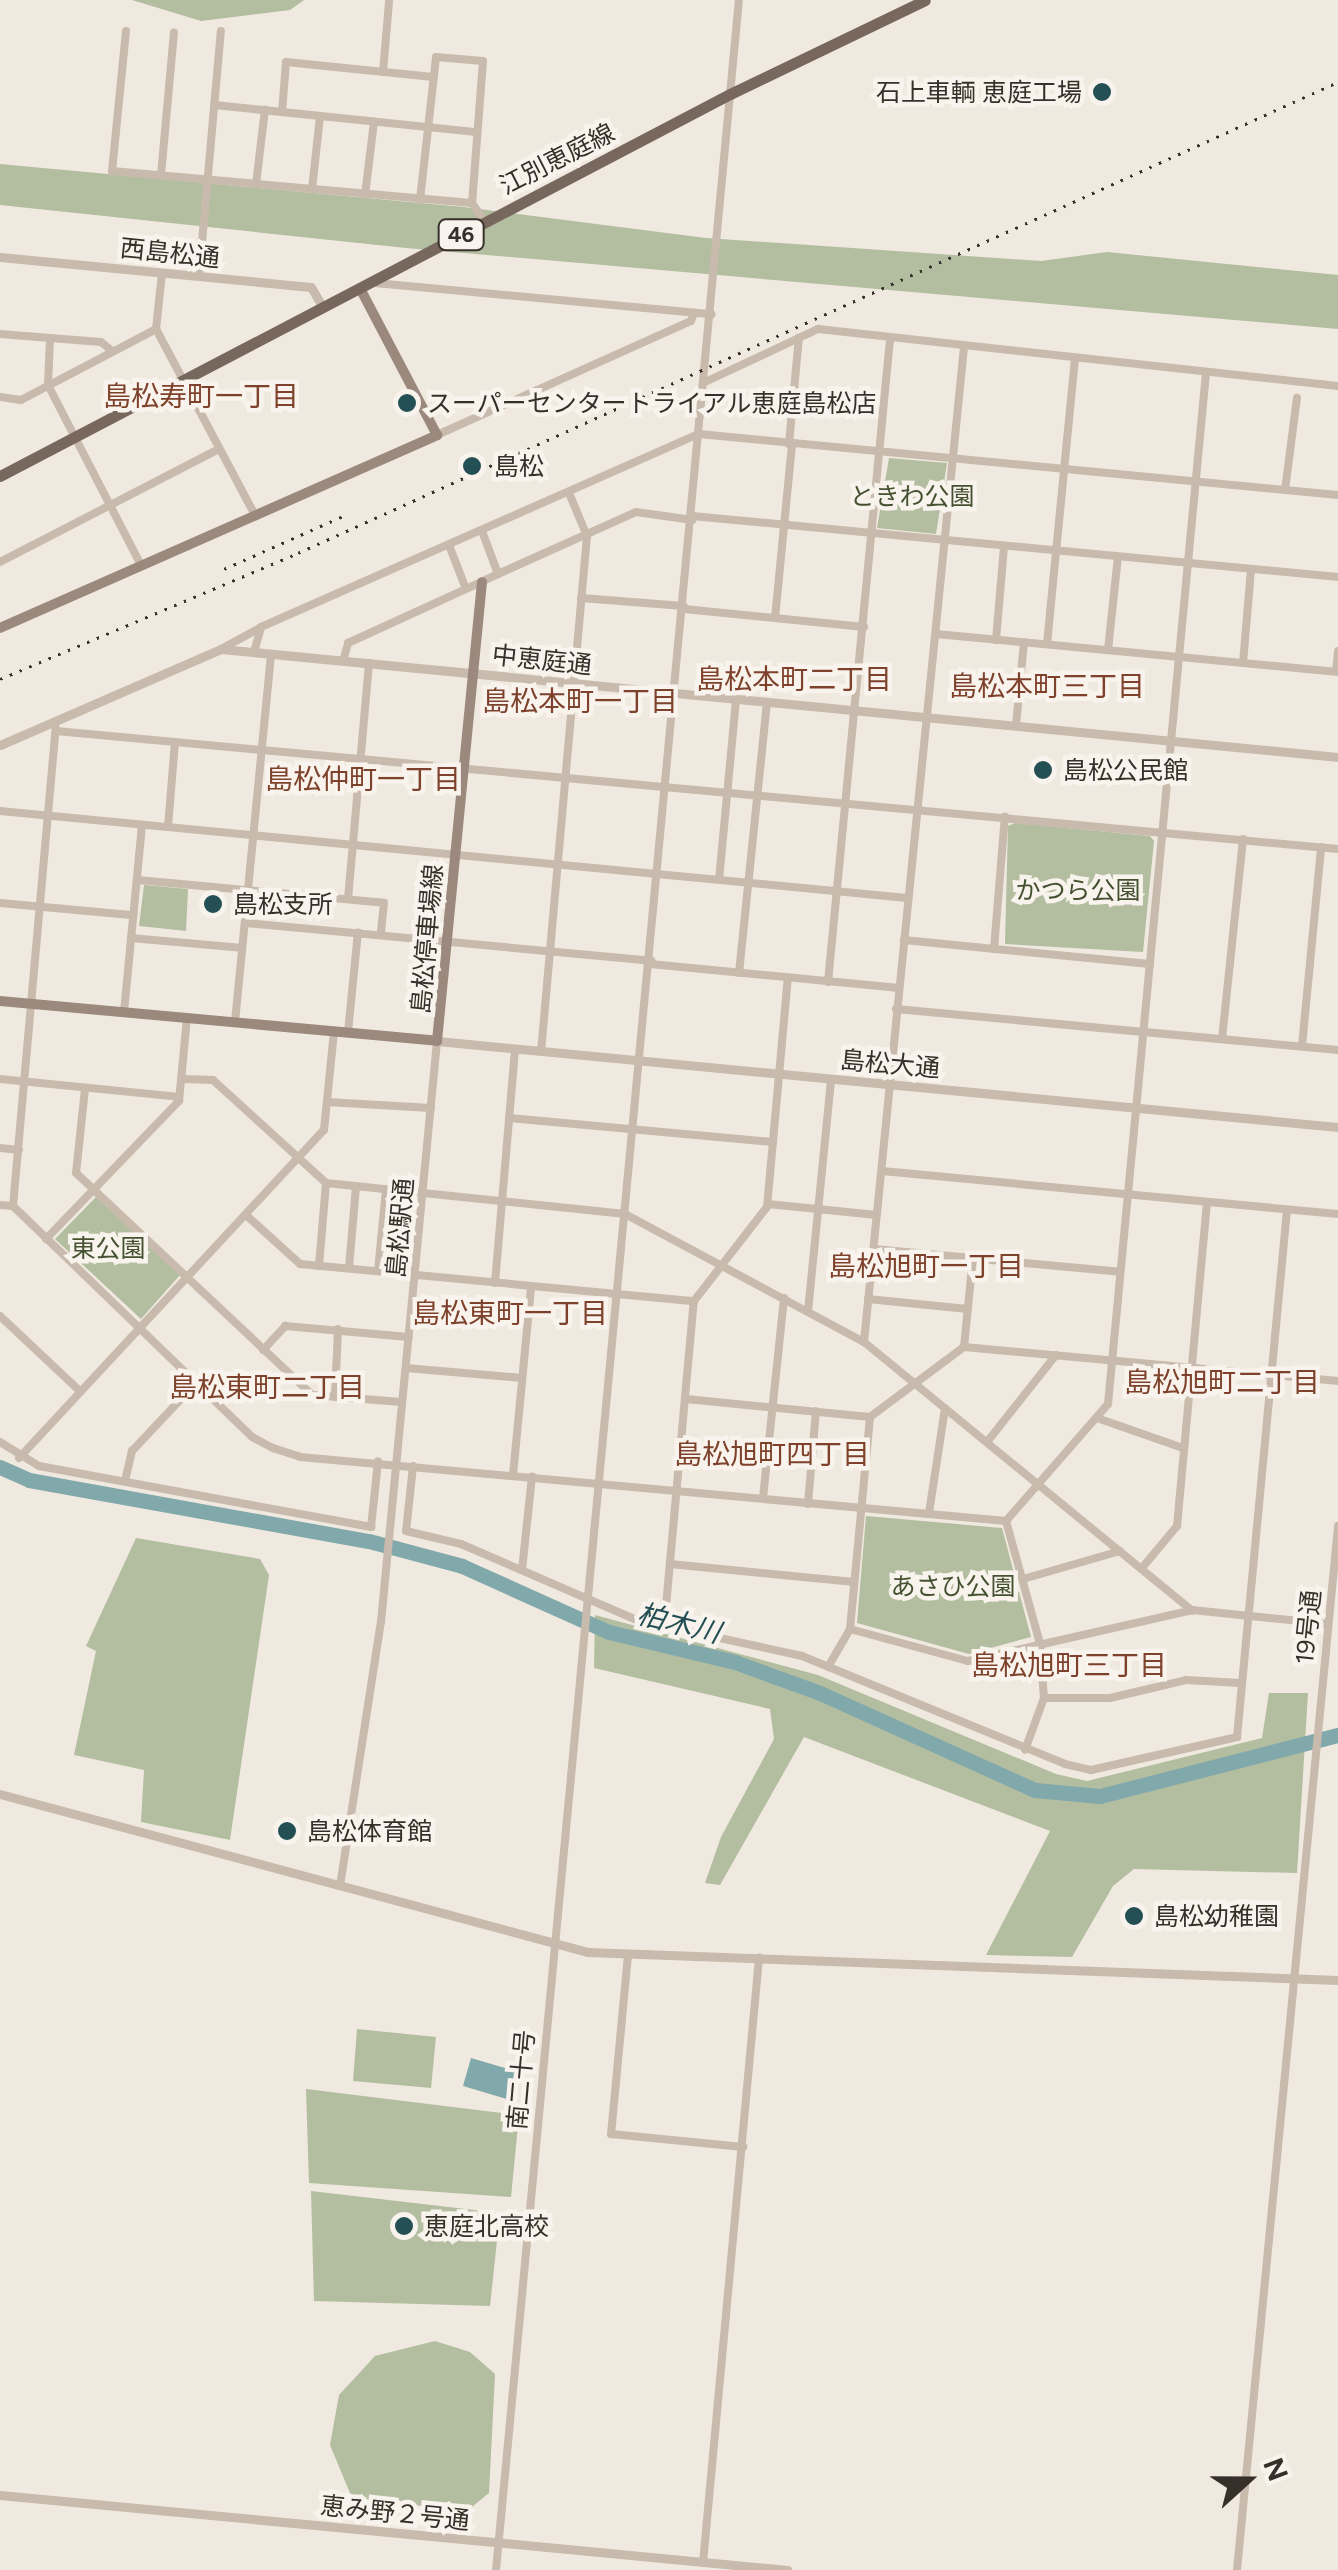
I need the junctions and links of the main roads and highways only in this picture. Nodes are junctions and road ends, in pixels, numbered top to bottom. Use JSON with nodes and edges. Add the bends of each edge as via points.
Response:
{"nodes":[{"id":1,"x":926,"y":0,"type":"edge"},
{"id":2,"x":361,"y":290,"type":"junction"},
{"id":3,"x":0,"y":476,"type":"edge"},
{"id":4,"x":482,"y":582,"type":"road end"},
{"id":5,"x":0,"y":628,"type":"edge"},
{"id":6,"x":0,"y":1000,"type":"edge"}],
"edges":[{"from":1,"to":2,"type":"main road","name":"江別恵庭線","number":"46","via":[[730,94]]},
{"from":2,"to":3,"type":"main road","name":"江別恵庭線","number":"46"},
{"from":2,"to":5,"type":"main road","via":[[436,435]]},
{"from":4,"to":6,"type":"main road","name":"島松停車場線","via":[[438,1042]]}]}
